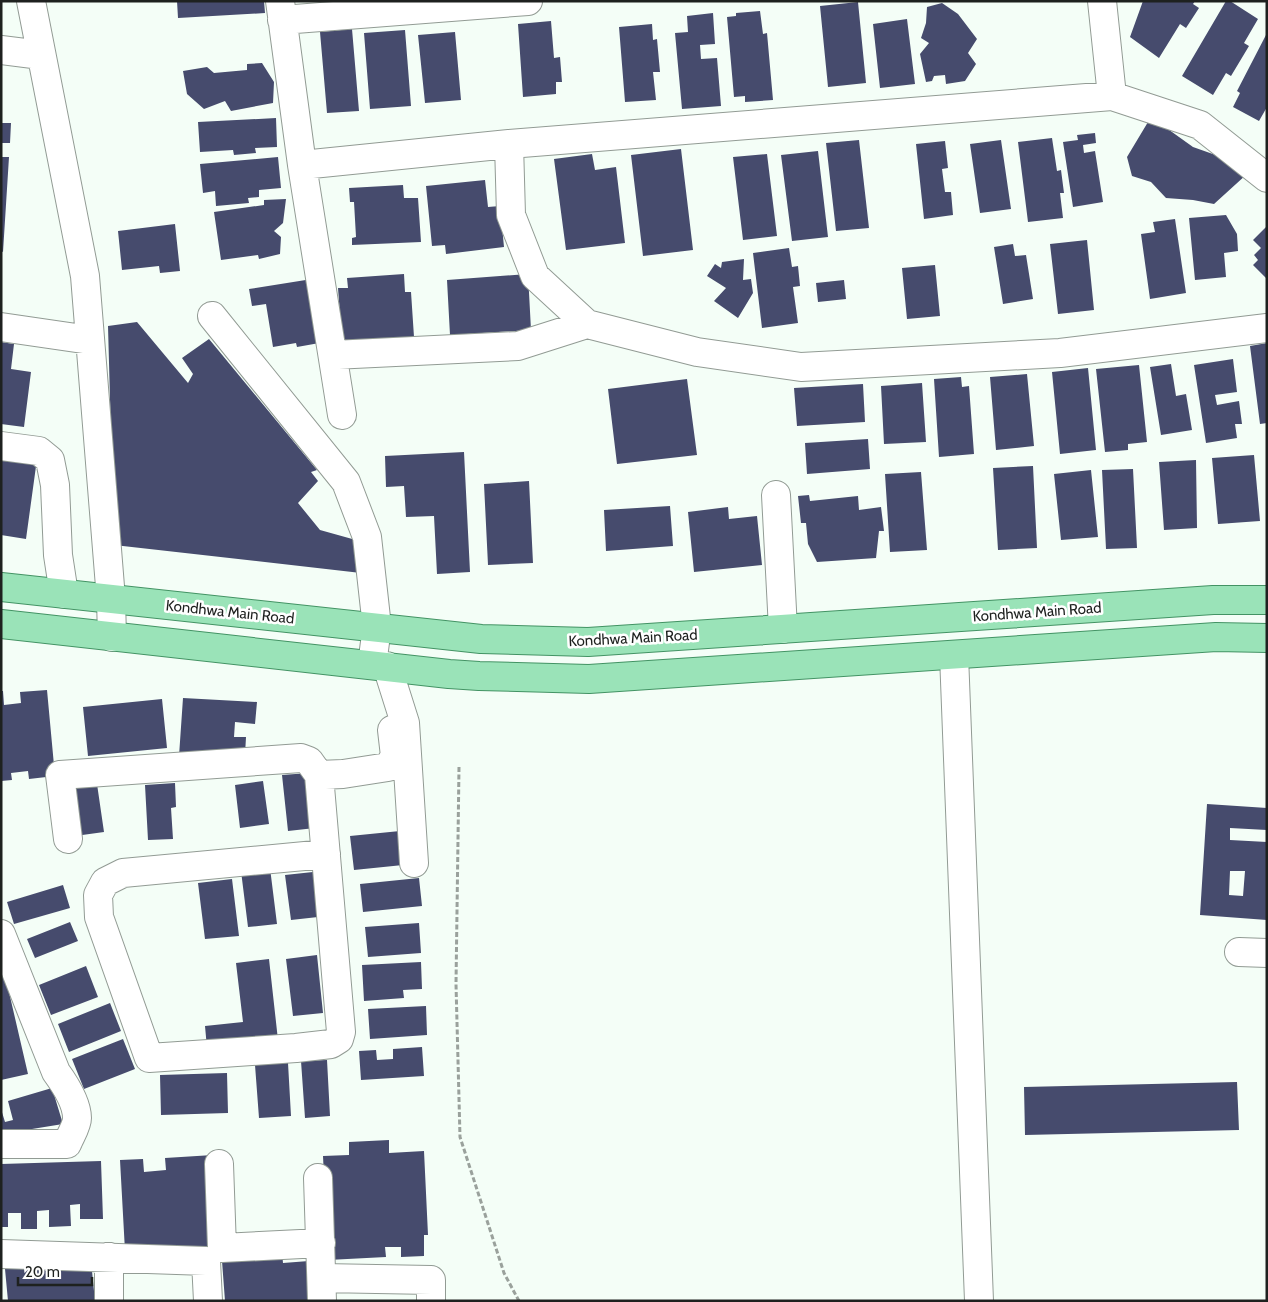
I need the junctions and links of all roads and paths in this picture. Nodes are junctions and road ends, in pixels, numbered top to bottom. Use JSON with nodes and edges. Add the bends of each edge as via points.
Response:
{"nodes":[{"id":1,"x":31,"y":1,"type":"edge"},
{"id":2,"x":528,"y":1,"type":"edge"},
{"id":3,"x":1102,"y":1,"type":"edge"},
{"id":4,"x":281,"y":11,"type":"edge"},
{"id":5,"x":1,"y":50,"type":"edge"},
{"id":6,"x":41,"y":55,"type":"junction"},
{"id":7,"x":1112,"y":96,"type":"junction"},
{"id":8,"x":509,"y":144,"type":"junction"},
{"id":9,"x":302,"y":164,"type":"junction"},
{"id":10,"x":1267,"y":178,"type":"edge"},
{"id":11,"x":212,"y":316,"type":"dead end"},
{"id":12,"x":587,"y":324,"type":"junction"},
{"id":13,"x":1,"y":327,"type":"edge"},
{"id":14,"x":1267,"y":328,"type":"edge"},
{"id":15,"x":90,"y":340,"type":"junction"},
{"id":16,"x":333,"y":355,"type":"junction"},
{"id":17,"x":342,"y":415,"type":"dead end"},
{"id":18,"x":1,"y":446,"type":"edge"},
{"id":19,"x":776,"y":495,"type":"dead end"},
{"id":20,"x":1,"y":587,"type":"edge"},
{"id":21,"x":64,"y":594,"type":"junction"},
{"id":22,"x":111,"y":599,"type":"junction"},
{"id":23,"x":1261,"y":600,"type":"edge"},
{"id":24,"x":1,"y":624,"type":"edge"},
{"id":25,"x":377,"y":627,"type":"junction"},
{"id":26,"x":783,"y":629,"type":"junction"},
{"id":27,"x":112,"y":637,"type":"junction"},
{"id":28,"x":1263,"y":638,"type":"edge"},
{"id":29,"x":954,"y":655,"type":"junction"},
{"id":30,"x":380,"y":665,"type":"junction"},
{"id":31,"x":459,"y":767,"type":"dead end"},
{"id":32,"x":319,"y":775,"type":"junction"},
{"id":33,"x":68,"y":839,"type":"dead end"},
{"id":34,"x":326,"y":854,"type":"junction"},
{"id":35,"x":414,"y":864,"type":"dead end"},
{"id":36,"x":1,"y":934,"type":"edge"},
{"id":37,"x":1239,"y":952,"type":"dead end"},
{"id":38,"x":1267,"y":952,"type":"edge"},
{"id":39,"x":1,"y":1144,"type":"edge"},
{"id":40,"x":220,"y":1164,"type":"dead end"},
{"id":41,"x":318,"y":1178,"type":"dead end"},
{"id":42,"x":321,"y":1243,"type":"junction"},
{"id":43,"x":1,"y":1254,"type":"edge"},
{"id":44,"x":214,"y":1254,"type":"junction"},
{"id":45,"x":109,"y":1257,"type":"junction"},
{"id":46,"x":322,"y":1289,"type":"edge"},
{"id":47,"x":109,"y":1301,"type":"edge"},
{"id":48,"x":208,"y":1301,"type":"edge"},
{"id":49,"x":431,"y":1301,"type":"edge"},
{"id":50,"x":519,"y":1301,"type":"edge"},
{"id":51,"x":979,"y":1301,"type":"edge"}],
"edges":[{"from":1,"to":6,"type":"street"},
{"from":2,"to":4,"type":"street"},
{"from":3,"to":7,"type":"street"},
{"from":4,"to":9,"type":"street"},
{"from":5,"to":6,"type":"street"},
{"from":6,"to":15,"type":"street","via":[[85,276]]},
{"from":7,"to":8,"type":"street"},
{"from":7,"to":10,"type":"street","via":[[1200,124]]},
{"from":8,"to":9,"type":"street"},
{"from":8,"to":12,"type":"street","via":[[512,215],[535,276]]},
{"from":9,"to":16,"type":"street"},
{"from":11,"to":25,"type":"street","via":[[346,482],[367,537]]},
{"from":12,"to":14,"type":"street","via":[[697,352],[801,368],[1060,353]]},
{"from":12,"to":16,"type":"street","via":[[518,346]]},
{"from":13,"to":15,"type":"street"},
{"from":15,"to":22,"type":"street"},
{"from":16,"to":17,"type":"street"},
{"from":18,"to":21,"type":"street","via":[[39,451],[50,460]]},
{"from":19,"to":26,"type":"street"},
{"from":20,"to":21,"type":"main road","name":"Kondhwa Main Road"},
{"from":21,"to":22,"type":"main road","name":"Kondhwa Main Road"},
{"from":22,"to":25,"type":"main road","name":"Kondhwa Main Road"},
{"from":22,"to":27,"type":"street"},
{"from":23,"to":26,"type":"main road","name":"Kondhwa Main Road","via":[[1213,600]]},
{"from":23,"to":28,"type":"main road"},
{"from":24,"to":27,"type":"main road"},
{"from":25,"to":26,"type":"main road","name":"Kondhwa Main Road","via":[[481,639],[588,642]]},
{"from":25,"to":30,"type":"street"},
{"from":27,"to":30,"type":"main road"},
{"from":28,"to":29,"type":"main road","via":[[1216,637]]},
{"from":29,"to":30,"type":"main road","via":[[589,679],[479,676]]},
{"from":29,"to":51,"type":"street"},
{"from":30,"to":32,"type":"street","via":[[395,756],[388,767]]},
{"from":30,"to":35,"type":"street","via":[[405,723]]},
{"from":31,"to":50,"type":"path","via":[[456,984],[460,1137],[504,1273]]},
{"from":32,"to":33,"type":"street","via":[[310,761],[301,758],[60,775]]},
{"from":32,"to":34,"type":"street"},
{"from":34,"to":34,"type":"street","via":[[123,873],[104,882],[98,895],[99,917],[149,1058],[296,1048],[331,1044],[339,1039]]},
{"from":36,"to":39,"type":"street","via":[[77,1118],[67,1144]]},
{"from":37,"to":38,"type":"street"},
{"from":40,"to":44,"type":"street"},
{"from":41,"to":42,"type":"street"},
{"from":42,"to":44,"type":"street"},
{"from":42,"to":46,"type":"street"},
{"from":43,"to":45,"type":"street"},
{"from":44,"to":45,"type":"street"},
{"from":44,"to":48,"type":"street"},
{"from":45,"to":47,"type":"street"},
{"from":46,"to":49,"type":"street","via":[[431,1280]]}]}
